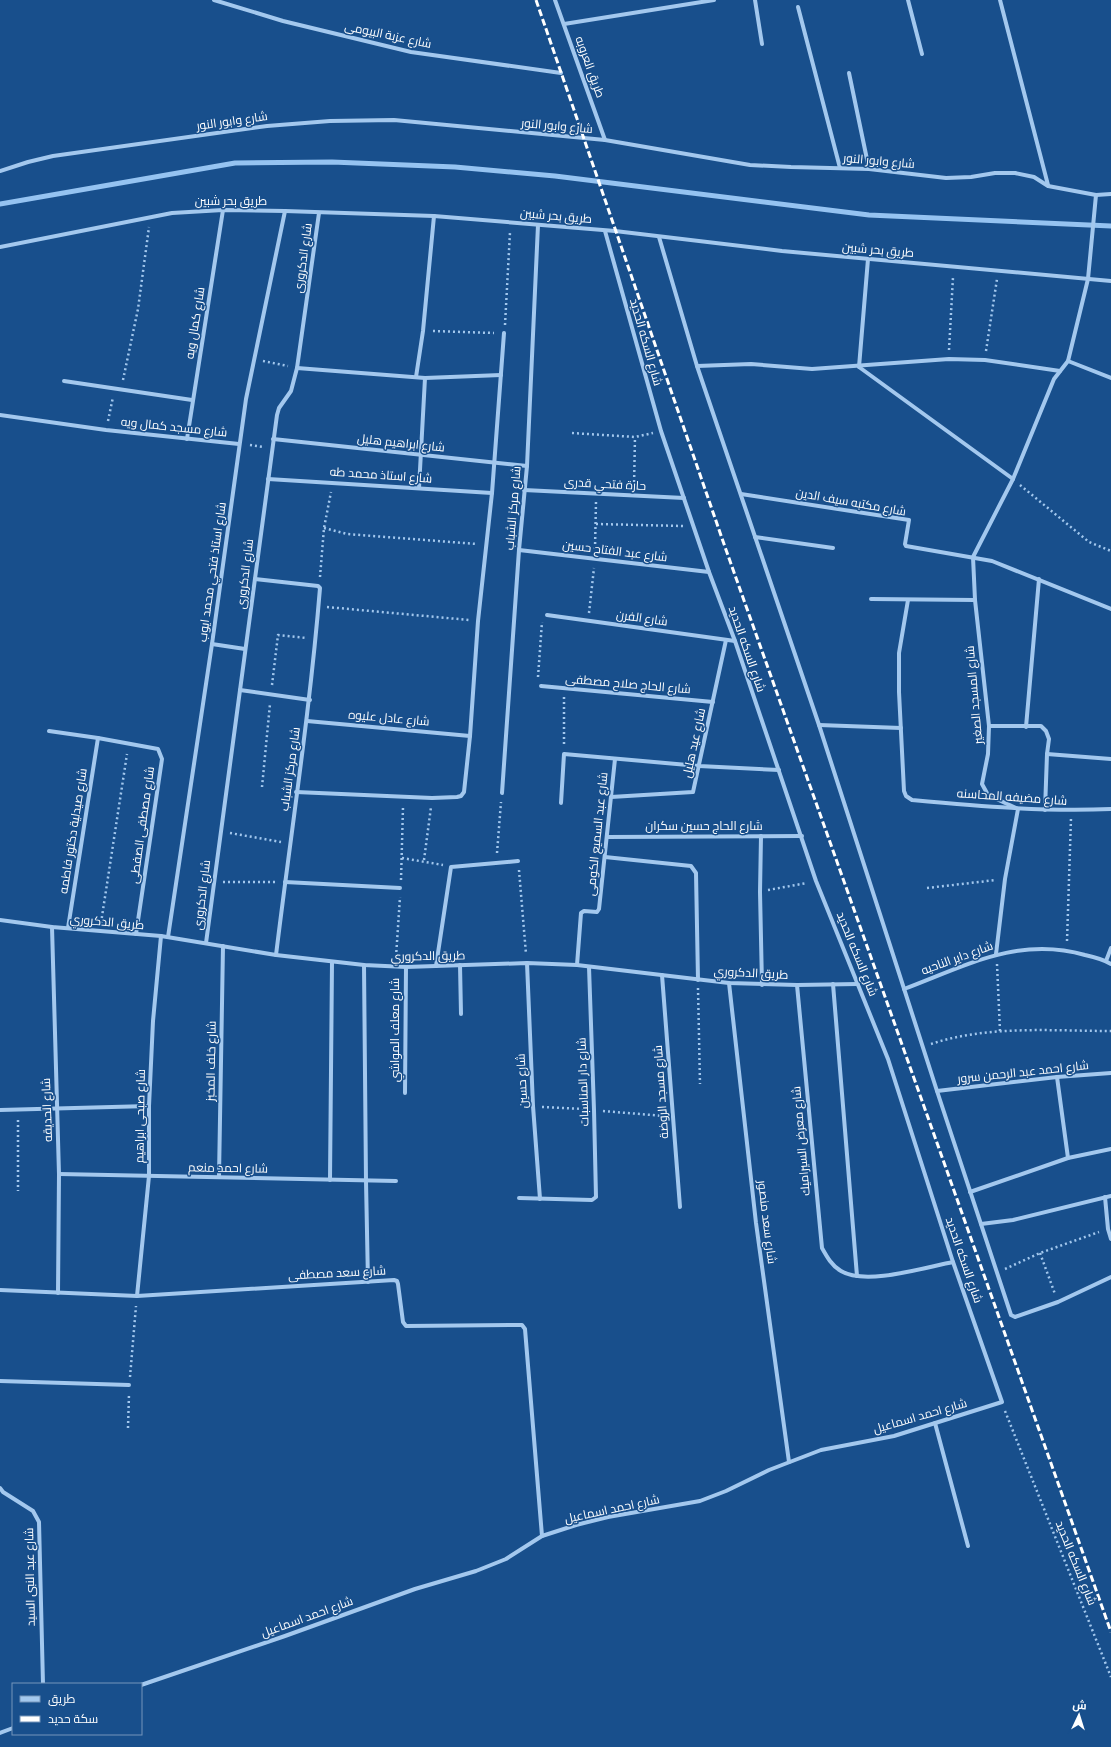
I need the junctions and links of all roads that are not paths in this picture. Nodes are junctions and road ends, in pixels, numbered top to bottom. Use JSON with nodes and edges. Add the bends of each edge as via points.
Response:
{"nodes":[{"id":1,"x":214,"y":0,"type":"edge"},
{"id":2,"x":555,"y":0,"type":"edge"},
{"id":3,"x":714,"y":0,"type":"edge"},
{"id":4,"x":754,"y":0,"type":"edge"},
{"id":5,"x":908,"y":0,"type":"edge"},
{"id":6,"x":1000,"y":0,"type":"edge"},
{"id":7,"x":798,"y":7,"type":"dead end"},
{"id":8,"x":564,"y":24,"type":"junction"},
{"id":9,"x":762,"y":44,"type":"dead end"},
{"id":10,"x":922,"y":54,"type":"dead end"},
{"id":11,"x":561,"y":73,"type":"dead end"},
{"id":12,"x":849,"y":73,"type":"dead end"},
{"id":13,"x":605,"y":140,"type":"junction"},
{"id":14,"x":840,"y":168,"type":"junction"},
{"id":15,"x":870,"y":169,"type":"junction"},
{"id":16,"x":0,"y":172,"type":"edge"},
{"id":17,"x":1048,"y":186,"type":"junction"},
{"id":18,"x":1111,"y":194,"type":"edge"},
{"id":19,"x":1096,"y":195,"type":"junction"},
{"id":20,"x":223,"y":210,"type":"junction"},
{"id":21,"x":285,"y":211,"type":"junction"},
{"id":22,"x":319,"y":213,"type":"junction"},
{"id":23,"x":434,"y":216,"type":"junction"},
{"id":24,"x":538,"y":225,"type":"junction"},
{"id":25,"x":605,"y":231,"type":"junction"},
{"id":26,"x":659,"y":237,"type":"junction"},
{"id":27,"x":0,"y":247,"type":"edge"},
{"id":28,"x":868,"y":259,"type":"junction"},
{"id":29,"x":1088,"y":279,"type":"junction"},
{"id":30,"x":1111,"y":281,"type":"edge"},
{"id":31,"x":504,"y":334,"type":"road end"},
{"id":32,"x":1068,"y":361,"type":"junction"},
{"id":33,"x":697,"y":366,"type":"junction"},
{"id":34,"x":859,"y":367,"type":"junction"},
{"id":35,"x":297,"y":368,"type":"junction"},
{"id":36,"x":1060,"y":371,"type":"junction"},
{"id":37,"x":501,"y":375,"type":"junction"},
{"id":38,"x":416,"y":377,"type":"junction"},
{"id":39,"x":425,"y":378,"type":"junction"},
{"id":40,"x":1111,"y":378,"type":"edge"},
{"id":41,"x":64,"y":381,"type":"dead end"},
{"id":42,"x":192,"y":400,"type":"junction"},
{"id":43,"x":0,"y":415,"type":"edge"},
{"id":44,"x":187,"y":439,"type":"junction"},
{"id":45,"x":273,"y":439,"type":"junction"},
{"id":46,"x":239,"y":444,"type":"junction"},
{"id":47,"x":422,"y":455,"type":"junction"},
{"id":48,"x":494,"y":463,"type":"junction"},
{"id":49,"x":527,"y":466,"type":"junction"},
{"id":50,"x":268,"y":479,"type":"junction"},
{"id":51,"x":1013,"y":479,"type":"junction"},
{"id":52,"x":419,"y":488,"type":"junction"},
{"id":53,"x":524,"y":490,"type":"junction"},
{"id":54,"x":492,"y":493,"type":"junction"},
{"id":55,"x":741,"y":494,"type":"junction"},
{"id":56,"x":684,"y":498,"type":"junction"},
{"id":57,"x":755,"y":537,"type":"junction"},
{"id":58,"x":833,"y":548,"type":"dead end"},
{"id":59,"x":519,"y":550,"type":"junction"},
{"id":60,"x":973,"y":557,"type":"junction"},
{"id":61,"x":709,"y":572,"type":"junction"},
{"id":62,"x":255,"y":578,"type":"junction"},
{"id":63,"x":1039,"y":580,"type":"junction"},
{"id":64,"x":871,"y":599,"type":"dead end"},
{"id":65,"x":908,"y":600,"type":"junction"},
{"id":66,"x":974,"y":600,"type":"junction"},
{"id":67,"x":1111,"y":609,"type":"edge"},
{"id":68,"x":547,"y":615,"type":"road end"},
{"id":69,"x":726,"y":640,"type":"junction"},
{"id":70,"x":735,"y":642,"type":"junction"},
{"id":71,"x":212,"y":644,"type":"junction"},
{"id":72,"x":246,"y":649,"type":"junction"},
{"id":73,"x":541,"y":686,"type":"road end"},
{"id":74,"x":240,"y":690,"type":"junction"},
{"id":75,"x":310,"y":700,"type":"junction"},
{"id":76,"x":712,"y":702,"type":"junction"},
{"id":77,"x":307,"y":721,"type":"junction"},
{"id":78,"x":818,"y":725,"type":"junction"},
{"id":79,"x":989,"y":726,"type":"junction"},
{"id":80,"x":1026,"y":727,"type":"junction"},
{"id":81,"x":901,"y":728,"type":"junction"},
{"id":82,"x":50,"y":731,"type":"dead end"},
{"id":83,"x":470,"y":736,"type":"junction"},
{"id":84,"x":98,"y":738,"type":"junction"},
{"id":85,"x":1047,"y":754,"type":"junction"},
{"id":86,"x":1111,"y":759,"type":"edge"},
{"id":87,"x":615,"y":760,"type":"junction"},
{"id":88,"x":699,"y":766,"type":"junction"},
{"id":89,"x":779,"y":770,"type":"junction"},
{"id":90,"x":296,"y":792,"type":"junction"},
{"id":91,"x":502,"y":794,"type":"road end"},
{"id":92,"x":611,"y":796,"type":"junction"},
{"id":93,"x":562,"y":804,"type":"dead end"},
{"id":94,"x":1018,"y":809,"type":"junction"},
{"id":95,"x":1111,"y":809,"type":"edge"},
{"id":96,"x":1045,"y":810,"type":"junction"},
{"id":97,"x":761,"y":836,"type":"junction"},
{"id":98,"x":802,"y":836,"type":"junction"},
{"id":99,"x":607,"y":837,"type":"junction"},
{"id":100,"x":605,"y":858,"type":"junction"},
{"id":101,"x":518,"y":861,"type":"road end"},
{"id":102,"x":285,"y":882,"type":"junction"},
{"id":103,"x":400,"y":888,"type":"road end"},
{"id":104,"x":0,"y":920,"type":"edge"},
{"id":105,"x":52,"y":927,"type":"junction"},
{"id":106,"x":68,"y":928,"type":"junction"},
{"id":107,"x":136,"y":934,"type":"junction"},
{"id":108,"x":161,"y":936,"type":"junction"},
{"id":109,"x":168,"y":937,"type":"junction"},
{"id":110,"x":206,"y":943,"type":"junction"},
{"id":111,"x":223,"y":946,"type":"junction"},
{"id":112,"x":1111,"y":948,"type":"edge"},
{"id":113,"x":276,"y":954,"type":"junction"},
{"id":114,"x":996,"y":954,"type":"junction"},
{"id":115,"x":1106,"y":961,"type":"junction"},
{"id":116,"x":332,"y":962,"type":"junction"},
{"id":117,"x":526,"y":963,"type":"junction"},
{"id":118,"x":1111,"y":964,"type":"edge"},
{"id":119,"x":460,"y":965,"type":"junction"},
{"id":120,"x":577,"y":965,"type":"junction"},
{"id":121,"x":364,"y":966,"type":"junction"},
{"id":122,"x":436,"y":966,"type":"junction"},
{"id":123,"x":406,"y":967,"type":"junction"},
{"id":124,"x":589,"y":967,"type":"junction"},
{"id":125,"x":662,"y":975,"type":"junction"},
{"id":126,"x":698,"y":980,"type":"junction"},
{"id":127,"x":729,"y":983,"type":"junction"},
{"id":128,"x":833,"y":984,"type":"junction"},
{"id":129,"x":858,"y":984,"type":"junction"},
{"id":130,"x":762,"y":985,"type":"junction"},
{"id":131,"x":797,"y":985,"type":"junction"},
{"id":132,"x":904,"y":989,"type":"junction"},
{"id":133,"x":461,"y":1014,"type":"dead end"},
{"id":134,"x":1111,"y":1073,"type":"edge"},
{"id":135,"x":1057,"y":1077,"type":"junction"},
{"id":136,"x":937,"y":1091,"type":"junction"},
{"id":137,"x":405,"y":1093,"type":"dead end"},
{"id":138,"x":149,"y":1106,"type":"junction"},
{"id":139,"x":58,"y":1108,"type":"junction"},
{"id":140,"x":0,"y":1110,"type":"edge"},
{"id":141,"x":1111,"y":1149,"type":"edge"},
{"id":142,"x":1068,"y":1158,"type":"junction"},
{"id":143,"x":59,"y":1174,"type":"junction"},
{"id":144,"x":149,"y":1176,"type":"junction"},
{"id":145,"x":219,"y":1177,"type":"junction"},
{"id":146,"x":330,"y":1180,"type":"junction"},
{"id":147,"x":366,"y":1181,"type":"junction"},
{"id":148,"x":396,"y":1181,"type":"dead end"},
{"id":149,"x":970,"y":1192,"type":"junction"},
{"id":150,"x":1111,"y":1196,"type":"edge"},
{"id":151,"x":1105,"y":1197,"type":"junction"},
{"id":152,"x":519,"y":1198,"type":"dead end"},
{"id":153,"x":540,"y":1199,"type":"junction"},
{"id":154,"x":680,"y":1207,"type":"dead end"},
{"id":155,"x":981,"y":1224,"type":"junction"},
{"id":156,"x":1111,"y":1239,"type":"edge"},
{"id":157,"x":953,"y":1262,"type":"junction"},
{"id":158,"x":857,"y":1276,"type":"junction"},
{"id":159,"x":1111,"y":1277,"type":"edge"},
{"id":160,"x":368,"y":1282,"type":"junction"},
{"id":161,"x":0,"y":1290,"type":"edge"},
{"id":162,"x":58,"y":1293,"type":"junction"},
{"id":163,"x":137,"y":1296,"type":"junction"},
{"id":164,"x":0,"y":1381,"type":"edge"},
{"id":165,"x":129,"y":1385,"type":"road end"},
{"id":166,"x":1002,"y":1402,"type":"joint"},
{"id":167,"x":936,"y":1423,"type":"junction"},
{"id":168,"x":789,"y":1462,"type":"junction"},
{"id":169,"x":0,"y":1488,"type":"edge"},
{"id":170,"x":542,"y":1536,"type":"junction"},
{"id":171,"x":968,"y":1546,"type":"dead end"},
{"id":172,"x":43,"y":1683,"type":"edge"},
{"id":173,"x":142,"y":1685,"type":"edge"},
{"id":174,"x":12,"y":1728,"type":"edge"},
{"id":175,"x":0,"y":1734,"type":"edge"}],
"edges":[{"from":1,"to":11,"type":"street","name":"شارع عزبة البيومى","via":[[290,23],[411,52]]},
{"from":2,"to":8,"type":"street","name":"طريق العروبه"},
{"from":3,"to":8,"type":"street"},
{"from":4,"to":9,"type":"street"},
{"from":5,"to":10,"type":"street"},
{"from":6,"to":17,"type":"street"},
{"from":7,"to":14,"type":"street"},
{"from":8,"to":13,"type":"street","name":"طريق العروبه"},
{"from":12,"to":15,"type":"street"},
{"from":13,"to":14,"type":"street","name":"شارع وابور النور","via":[[750,165]]},
{"from":13,"to":16,"type":"street","name":"شارع وابور النور","via":[[394,120],[330,121],[267,126],[53,156]]},
{"from":14,"to":15,"type":"street","name":"شارع وابور النور"},
{"from":15,"to":17,"type":"street","name":"شارع وابور النور","via":[[946,178],[1015,173],[1034,177]]},
{"from":17,"to":19,"type":"street","name":"شارع وابور النور"},
{"from":18,"to":19,"type":"street","name":"شارع وابور النور"},
{"from":19,"to":29,"type":"street"},
{"from":20,"to":21,"type":"street","name":"طريق بحر شبين"},
{"from":20,"to":27,"type":"street","name":"طريق بحر شبين","via":[[192,210]]},
{"from":20,"to":42,"type":"street","name":"شارع كمال ويه"},
{"from":21,"to":22,"type":"street","name":"طريق بحر شبين"},
{"from":21,"to":46,"type":"street","name":"شارع استاذ فتحي محمد ايوب","via":[[253,359]]},
{"from":22,"to":23,"type":"street","name":"طريق بحر شبين"},
{"from":22,"to":35,"type":"street","name":"شارع الدكرورى"},
{"from":23,"to":24,"type":"street","name":"طريق بحر شبين"},
{"from":23,"to":38,"type":"street"},
{"from":24,"to":25,"type":"street","name":"طريق بحر شبين"},
{"from":24,"to":49,"type":"street","name":"شارع مركز الشباب"},
{"from":25,"to":26,"type":"street","name":"طريق بحر شبين"},
{"from":25,"to":56,"type":"street","name":"شارع السكه الحديد","via":[[661,431]]},
{"from":26,"to":28,"type":"street","name":"طريق بحر شبين"},
{"from":26,"to":33,"type":"street"},
{"from":28,"to":29,"type":"street","name":"طريق بحر شبين"},
{"from":28,"to":34,"type":"street"},
{"from":29,"to":30,"type":"street","name":"طريق بحر شبين"},
{"from":29,"to":32,"type":"street"},
{"from":31,"to":37,"type":"street"},
{"from":32,"to":36,"type":"street"},
{"from":32,"to":40,"type":"street"},
{"from":33,"to":34,"type":"street","via":[[751,364],[812,369]]},
{"from":33,"to":55,"type":"street"},
{"from":34,"to":36,"type":"street","via":[[949,359],[985,360]]},
{"from":34,"to":51,"type":"street"},
{"from":35,"to":38,"type":"street"},
{"from":35,"to":45,"type":"street","name":"شارع الدكرورى","via":[[291,391],[277,411]]},
{"from":36,"to":51,"type":"street","via":[[1054,379]]},
{"from":37,"to":39,"type":"street"},
{"from":37,"to":48,"type":"street"},
{"from":38,"to":39,"type":"street"},
{"from":39,"to":47,"type":"street"},
{"from":41,"to":42,"type":"street"},
{"from":42,"to":44,"type":"street","name":"شارع كمال ويه"},
{"from":43,"to":44,"type":"street","name":"شارع مسجد كمال ويه"},
{"from":44,"to":46,"type":"street","name":"شارع مسجد كمال ويه"},
{"from":45,"to":47,"type":"street","name":"شارع ابراهيم هليل"},
{"from":45,"to":50,"type":"street","name":"شارع الدكرورى"},
{"from":46,"to":71,"type":"street","name":"شارع استاذ فتحي محمد ايوب"},
{"from":47,"to":48,"type":"street","name":"شارع ابراهيم هليل"},
{"from":47,"to":52,"type":"street"},
{"from":48,"to":49,"type":"street","name":"شارع ابراهيم هليل"},
{"from":48,"to":54,"type":"street"},
{"from":49,"to":53,"type":"street","name":"شارع مركز الشباب"},
{"from":50,"to":52,"type":"street","name":"شارع استاذ محمد طه"},
{"from":50,"to":62,"type":"street","name":"شارع الدكرورى"},
{"from":51,"to":60,"type":"street"},
{"from":52,"to":54,"type":"street","name":"شارع استاذ محمد طه"},
{"from":53,"to":56,"type":"street","name":"حارة فتحي قدرى"},
{"from":53,"to":59,"type":"street","name":"شارع مركز الشباب"},
{"from":54,"to":83,"type":"street","via":[[478,621]]},
{"from":55,"to":57,"type":"street"},
{"from":55,"to":60,"type":"street","name":"شارع مكتبه سيف الدين","via":[[909,520],[906,545]]},
{"from":56,"to":61,"type":"street","name":"شارع السكه الحديد"},
{"from":57,"to":58,"type":"street"},
{"from":57,"to":78,"type":"street"},
{"from":59,"to":61,"type":"street","name":"شارع عبد الفتاح حسين"},
{"from":59,"to":91,"type":"street","name":"شارع مركز الشباب"},
{"from":60,"to":63,"type":"street","name":"شارع مكتبه سيف الدين","via":[[992,561]]},
{"from":60,"to":66,"type":"street","name":"شارع المسجد الصغير"},
{"from":61,"to":70,"type":"street","name":"شارع السكه الحديد"},
{"from":62,"to":72,"type":"street","name":"شارع الدكرورى"},
{"from":62,"to":75,"type":"street","name":"شارع مركز الشباب","via":[[320,587]]},
{"from":63,"to":67,"type":"street","name":"شارع مكتبه سيف الدين"},
{"from":63,"to":80,"type":"street"},
{"from":64,"to":65,"type":"street"},
{"from":65,"to":66,"type":"street"},
{"from":65,"to":81,"type":"street","via":[[899,653]]},
{"from":66,"to":79,"type":"street","name":"شارع المسجد الصغير"},
{"from":68,"to":69,"type":"street","name":"شارع الفرن"},
{"from":69,"to":70,"type":"street","name":"شارع الفرن"},
{"from":69,"to":76,"type":"street","name":"شارع عيد هليل"},
{"from":70,"to":89,"type":"street","name":"شارع السكه الحديد"},
{"from":71,"to":72,"type":"street"},
{"from":71,"to":109,"type":"street","name":"شارع استاذ فتحي محمد ايوب"},
{"from":72,"to":74,"type":"street","name":"شارع الدكرورى"},
{"from":73,"to":76,"type":"street","name":"شارع الحاج صلاح مصطفى"},
{"from":74,"to":75,"type":"street"},
{"from":74,"to":110,"type":"street","name":"شارع الدكرورى"},
{"from":75,"to":77,"type":"street","name":"شارع مركز الشباب"},
{"from":76,"to":88,"type":"street","name":"شارع عيد هليل"},
{"from":77,"to":83,"type":"street","name":"شارع عادل عليوه"},
{"from":77,"to":90,"type":"street","name":"شارع مركز الشباب"},
{"from":78,"to":81,"type":"street"},
{"from":78,"to":132,"type":"street"},
{"from":79,"to":80,"type":"street"},
{"from":79,"to":94,"type":"street","name":"شارع المسجد الصغير","via":[[988,754],[982,777],[984,790],[988,795]]},
{"from":80,"to":85,"type":"street","via":[[1041,726],[1046,731],[1049,739]]},
{"from":81,"to":94,"type":"street","name":"شارع مضيفه المحاسنه","via":[[906,796],[912,800]]},
{"from":82,"to":84,"type":"street"},
{"from":83,"to":90,"type":"street","via":[[464,792],[457,798]]},
{"from":84,"to":106,"type":"street","name":"شارع صيدلية دكتور فاطمه"},
{"from":84,"to":107,"type":"street","name":"شارع مصطفى الصفطى","via":[[158,749],[162,759]]},
{"from":85,"to":86,"type":"street"},
{"from":85,"to":96,"type":"street"},
{"from":87,"to":88,"type":"street"},
{"from":87,"to":92,"type":"street","name":"شارع عبد السميع الكومى"},
{"from":87,"to":93,"type":"street","via":[[564,754]]},
{"from":88,"to":89,"type":"street"},
{"from":88,"to":92,"type":"street","name":"شارع عيد هليل","via":[[692,793]]},
{"from":89,"to":98,"type":"street","name":"شارع السكه الحديد"},
{"from":90,"to":102,"type":"street","name":"شارع مركز الشباب"},
{"from":92,"to":99,"type":"street","name":"شارع عبد السميع الكومى"},
{"from":94,"to":96,"type":"street","name":"شارع مضيفه المحاسنه"},
{"from":94,"to":114,"type":"street","via":[[1005,879]]},
{"from":95,"to":96,"type":"street","name":"شارع مضيفه المحاسنه"},
{"from":97,"to":98,"type":"street","name":"شارع الحاج حسين سكران"},
{"from":97,"to":99,"type":"street","name":"شارع الحاج حسين سكران"},
{"from":97,"to":130,"type":"street"},
{"from":98,"to":129,"type":"street","name":"شارع السكه الحديد","via":[[816,881]]},
{"from":99,"to":100,"type":"street","name":"شارع عبد السميع الكومى"},
{"from":100,"to":120,"type":"street","name":"شارع عبد السميع الكومى","via":[[599,910],[581,914]]},
{"from":100,"to":126,"type":"street","via":[[691,866],[694,869]]},
{"from":101,"to":122,"type":"street","via":[[451,867]]},
{"from":102,"to":103,"type":"street"},
{"from":102,"to":113,"type":"street","name":"شارع مركز الشباب"},
{"from":104,"to":105,"type":"street","name":"طريق الدكروري"},
{"from":105,"to":106,"type":"street","name":"طريق الدكروري"},
{"from":105,"to":139,"type":"street","name":"شارع الحديقه"},
{"from":106,"to":107,"type":"street","name":"طريق الدكروري"},
{"from":107,"to":108,"type":"street","name":"طريق الدكروري"},
{"from":108,"to":109,"type":"street","name":"طريق الدكروري"},
{"from":108,"to":138,"type":"street","name":"شارع صبحى ابراهيم"},
{"from":109,"to":110,"type":"street","name":"طريق الدكروري"},
{"from":110,"to":111,"type":"street","name":"طريق الدكروري"},
{"from":111,"to":113,"type":"street","name":"طريق الدكروري"},
{"from":111,"to":145,"type":"street","name":"شارع خلف المخبز"},
{"from":112,"to":115,"type":"street"},
{"from":113,"to":116,"type":"street","name":"طريق الدكروري"},
{"from":114,"to":115,"type":"street","name":"شارع داير الناحيه","via":[[1029,948],[1066,950]]},
{"from":114,"to":132,"type":"street","name":"شارع داير الناحيه"},
{"from":115,"to":118,"type":"street","name":"شارع داير الناحيه"},
{"from":116,"to":121,"type":"street","name":"طريق الدكروري"},
{"from":116,"to":146,"type":"street"},
{"from":117,"to":119,"type":"street","name":"طريق الدكروري"},
{"from":117,"to":120,"type":"street","name":"طريق الدكروري"},
{"from":117,"to":153,"type":"street","name":"شارع حسين"},
{"from":119,"to":122,"type":"street","name":"طريق الدكروري"},
{"from":119,"to":133,"type":"street"},
{"from":120,"to":124,"type":"street","name":"طريق الدكروري"},
{"from":121,"to":123,"type":"street","name":"طريق الدكروري"},
{"from":121,"to":147,"type":"street"},
{"from":122,"to":123,"type":"street","name":"طريق الدكروري"},
{"from":123,"to":137,"type":"street","name":"شارع معلف المواشي"},
{"from":124,"to":125,"type":"street","name":"طريق الدكروري"},
{"from":124,"to":153,"type":"street","name":"شارع دار المناسبات","via":[[596,1197],[592,1200]]},
{"from":125,"to":126,"type":"street","name":"طريق الدكروري"},
{"from":125,"to":154,"type":"street","name":"شارع مسجد الروضة"},
{"from":126,"to":127,"type":"street","name":"طريق الدكروري"},
{"from":127,"to":130,"type":"street","name":"طريق الدكروري"},
{"from":127,"to":168,"type":"street","name":"شارع سعد منصور","via":[[756,1222]]},
{"from":128,"to":129,"type":"street","name":"طريق الدكروري"},
{"from":128,"to":131,"type":"street","name":"طريق الدكروري"},
{"from":128,"to":158,"type":"street"},
{"from":129,"to":157,"type":"street","name":"شارع السكه الحديد","via":[[888,1059]]},
{"from":130,"to":131,"type":"street","name":"طريق الدكروري"},
{"from":131,"to":158,"type":"street","name":"شارع معرض السيراميك","via":[[822,1248],[830,1262],[842,1272]]},
{"from":132,"to":136,"type":"street"},
{"from":134,"to":135,"type":"street","name":"شارع احمد عبد الرحمن سرور"},
{"from":135,"to":136,"type":"street","name":"شارع احمد عبد الرحمن سرور"},
{"from":135,"to":142,"type":"street"},
{"from":136,"to":149,"type":"street"},
{"from":138,"to":139,"type":"street"},
{"from":138,"to":144,"type":"street","name":"شارع صبحى ابراهيم"},
{"from":139,"to":140,"type":"street"},
{"from":139,"to":143,"type":"street","name":"شارع الحديقه"},
{"from":141,"to":142,"type":"street"},
{"from":142,"to":149,"type":"street"},
{"from":143,"to":144,"type":"street","name":"شارع احمد منعم"},
{"from":143,"to":162,"type":"street","name":"شارع الحديقه"},
{"from":144,"to":145,"type":"street","name":"شارع احمد منعم"},
{"from":144,"to":163,"type":"street","name":"شارع صبحى ابراهيم"},
{"from":145,"to":146,"type":"street","name":"شارع احمد منعم"},
{"from":146,"to":147,"type":"street","name":"شارع احمد منعم"},
{"from":147,"to":148,"type":"street","name":"شارع احمد منعم"},
{"from":147,"to":160,"type":"street"},
{"from":149,"to":155,"type":"street"},
{"from":150,"to":151,"type":"street"},
{"from":151,"to":155,"type":"street","via":[[1013,1220]]},
{"from":151,"to":156,"type":"street"},
{"from":152,"to":153,"type":"street"},
{"from":155,"to":159,"type":"street","via":[[1011,1315],[1015,1317],[1058,1302]]},
{"from":157,"to":158,"type":"street","via":[[881,1276]]},
{"from":157,"to":166,"type":"street","name":"شارع السكه الحديد"},
{"from":160,"to":163,"type":"street","name":"شارع سعد مصطفى"},
{"from":160,"to":170,"type":"street","name":"شارع سعد مصطفى","via":[[397,1281],[406,1326],[524,1326]]},
{"from":161,"to":162,"type":"street","name":"شارع سعد مصطفى"},
{"from":162,"to":163,"type":"street","name":"شارع سعد مصطفى"},
{"from":164,"to":165,"type":"street"},
{"from":166,"to":167,"type":"street","name":"شارع احمد اسماعيل"},
{"from":167,"to":168,"type":"street","name":"شارع احمد اسماعيل","via":[[894,1436],[821,1450]]},
{"from":167,"to":171,"type":"street"},
{"from":168,"to":170,"type":"street","name":"شارع احمد اسماعيل","via":[[700,1501],[608,1517]]},
{"from":169,"to":172,"type":"street","name":"شارع عبد النبى السيد","via":[[33,1511],[39,1522]]},
{"from":170,"to":173,"type":"street","name":"شارع احمد اسماعيل","via":[[506,1559]]},
{"from":174,"to":175,"type":"street"}]}
